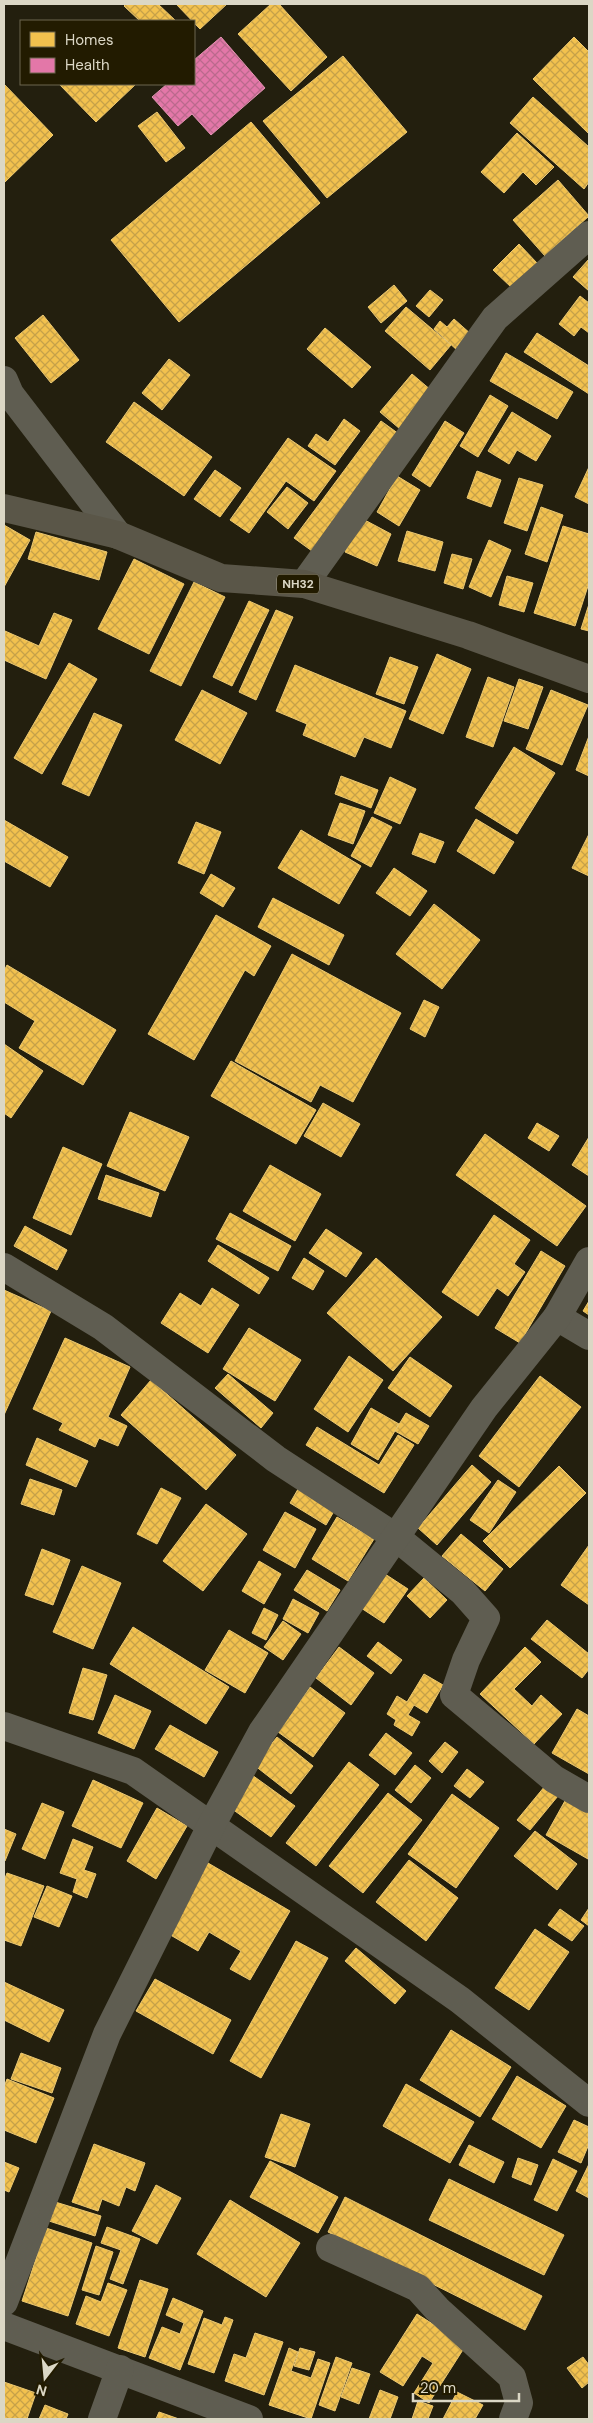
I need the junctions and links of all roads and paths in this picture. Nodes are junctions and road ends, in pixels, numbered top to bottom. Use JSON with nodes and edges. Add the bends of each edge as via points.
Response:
{"nodes":[{"id":1,"x":589,"y":235,"type":"edge"},
{"id":2,"x":4,"y":380,"type":"edge"},
{"id":3,"x":4,"y":508,"type":"edge"},
{"id":4,"x":118,"y":535,"type":"junction"},
{"id":5,"x":304,"y":584,"type":"junction"},
{"id":6,"x":589,"y":679,"type":"edge"},
{"id":7,"x":589,"y":1261,"type":"edge"},
{"id":8,"x":4,"y":1267,"type":"edge"},
{"id":9,"x":557,"y":1317,"type":"junction"},
{"id":10,"x":589,"y":1336,"type":"edge"},
{"id":11,"x":397,"y":1538,"type":"junction"},
{"id":12,"x":4,"y":1726,"type":"edge"},
{"id":13,"x":589,"y":1799,"type":"edge"},
{"id":14,"x":212,"y":1824,"type":"junction"},
{"id":15,"x":589,"y":2103,"type":"edge"},
{"id":16,"x":330,"y":2248,"type":"dead end"},
{"id":17,"x":4,"y":2302,"type":"edge"},
{"id":18,"x":4,"y":2326,"type":"edge"},
{"id":19,"x":120,"y":2369,"type":"junction"},
{"id":20,"x":102,"y":2419,"type":"edge"},
{"id":21,"x":249,"y":2419,"type":"edge"},
{"id":22,"x":513,"y":2419,"type":"edge"}],
"edges":[{"from":1,"to":5,"type":"street","via":[[495,318]]},
{"from":2,"to":4,"type":"street","via":[[10,394]]},
{"from":3,"to":4,"type":"main road","number":"NH32"},
{"from":4,"to":5,"type":"main road","number":"NH32","via":[[221,578]]},
{"from":5,"to":6,"type":"main road","number":"NH32","via":[[468,635]]},
{"from":7,"to":9,"type":"street"},
{"from":8,"to":11,"type":"street","via":[[103,1327],[276,1459]]},
{"from":9,"to":10,"type":"street"},
{"from":9,"to":11,"type":"street","via":[[484,1408]]},
{"from":11,"to":13,"type":"street","via":[[464,1592],[486,1618],[454,1695],[554,1779]]},
{"from":11,"to":14,"type":"street","via":[[262,1732]]},
{"from":12,"to":14,"type":"street","via":[[133,1771]]},
{"from":14,"to":15,"type":"street","via":[[460,2000]]},
{"from":14,"to":17,"type":"street","via":[[107,2034]]},
{"from":16,"to":22,"type":"street","via":[[418,2288],[512,2377],[519,2403]]},
{"from":18,"to":19,"type":"street"},
{"from":19,"to":20,"type":"street"},
{"from":19,"to":21,"type":"street"}]}
